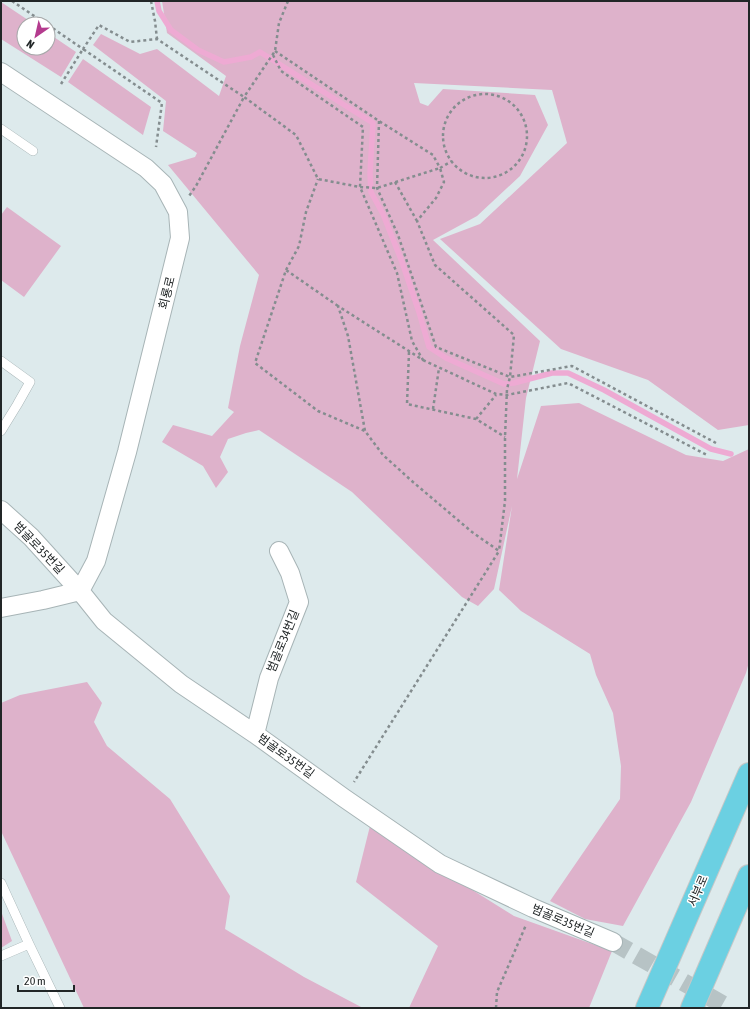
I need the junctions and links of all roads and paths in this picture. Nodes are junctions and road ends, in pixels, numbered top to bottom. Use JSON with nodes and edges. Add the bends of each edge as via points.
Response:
{"nodes":[{"id":1,"x":12,"y":1,"type":"edge"},
{"id":2,"x":151,"y":1,"type":"edge"},
{"id":3,"x":288,"y":1,"type":"edge"},
{"id":4,"x":34,"y":16,"type":"edge"},
{"id":5,"x":56,"y":31,"type":"edge"},
{"id":6,"x":156,"y":39,"type":"junction"},
{"id":7,"x":83,"y":49,"type":"junction"},
{"id":8,"x":274,"y":53,"type":"junction"},
{"id":9,"x":1,"y":72,"type":"edge"},
{"id":10,"x":61,"y":84,"type":"dead end"},
{"id":11,"x":244,"y":97,"type":"junction"},
{"id":12,"x":379,"y":121,"type":"junction"},
{"id":13,"x":1,"y":130,"type":"edge"},
{"id":14,"x":156,"y":147,"type":"dead end"},
{"id":15,"x":33,"y":151,"type":"dead end"},
{"id":16,"x":452,"y":161,"type":"junction"},
{"id":17,"x":440,"y":168,"type":"junction"},
{"id":18,"x":318,"y":179,"type":"junction"},
{"id":19,"x":395,"y":182,"type":"junction"},
{"id":20,"x":362,"y":187,"type":"junction"},
{"id":21,"x":375,"y":188,"type":"junction"},
{"id":22,"x":178,"y":212,"type":"junction"},
{"id":23,"x":417,"y":221,"type":"junction"},
{"id":24,"x":286,"y":270,"type":"junction"},
{"id":25,"x":338,"y":306,"type":"junction"},
{"id":26,"x":409,"y":352,"type":"junction"},
{"id":27,"x":423,"y":360,"type":"junction"},
{"id":28,"x":1,"y":361,"type":"edge"},
{"id":29,"x":439,"y":368,"type":"junction"},
{"id":30,"x":510,"y":379,"type":"junction"},
{"id":31,"x":496,"y":394,"type":"junction"},
{"id":32,"x":507,"y":395,"type":"junction"},
{"id":33,"x":432,"y":410,"type":"junction"},
{"id":34,"x":476,"y":419,"type":"junction"},
{"id":35,"x":1,"y":431,"type":"edge"},
{"id":36,"x":365,"y":431,"type":"junction"},
{"id":37,"x":505,"y":437,"type":"junction"},
{"id":38,"x":716,"y":443,"type":"dead end"},
{"id":39,"x":707,"y":454,"type":"dead end"},
{"id":40,"x":1,"y":510,"type":"edge"},
{"id":41,"x":279,"y":551,"type":"dead end"},
{"id":42,"x":499,"y":551,"type":"junction"},
{"id":43,"x":80,"y":591,"type":"junction"},
{"id":44,"x":1,"y":608,"type":"edge"},
{"id":45,"x":255,"y":734,"type":"junction"},
{"id":46,"x":749,"y":774,"type":"edge"},
{"id":47,"x":344,"y":798,"type":"junction"},
{"id":48,"x":749,"y":876,"type":"edge"},
{"id":49,"x":2,"y":890,"type":"edge"},
{"id":50,"x":533,"y":908,"type":"junction"},
{"id":51,"x":683,"y":926,"type":"junction"},
{"id":52,"x":613,"y":942,"type":"tunnel mouth"},
{"id":53,"x":29,"y":944,"type":"junction"},
{"id":54,"x":1,"y":956,"type":"edge"},
{"id":55,"x":60,"y":1008,"type":"edge"},
{"id":56,"x":496,"y":1008,"type":"edge"},
{"id":57,"x":637,"y":1008,"type":"edge"},
{"id":58,"x":647,"y":1008,"type":"edge"},
{"id":59,"x":692,"y":1008,"type":"edge"}],
"edges":[{"from":1,"to":4,"type":"path"},
{"from":2,"to":6,"type":"path"},
{"from":3,"to":8,"type":"path","via":[[279,23]]},
{"from":5,"to":7,"type":"path"},
{"from":6,"to":7,"type":"path","via":[[130,42],[99,25]]},
{"from":6,"to":11,"type":"path"},
{"from":7,"to":10,"type":"path"},
{"from":7,"to":14,"type":"path","via":[[162,103]]},
{"from":8,"to":11,"type":"path"},
{"from":8,"to":12,"type":"path"},
{"from":8,"to":20,"type":"path","via":[[281,71],[363,127]]},
{"from":9,"to":22,"type":"street","name":"회룡로","via":[[146,168],[163,184]]},
{"from":11,"to":18,"type":"path","via":[[296,135]]},
{"from":11,"to":22,"type":"path","via":[[196,186]]},
{"from":12,"to":17,"type":"path","via":[[433,155]]},
{"from":12,"to":21,"type":"path"},
{"from":13,"to":15,"type":"lane"},
{"from":16,"to":16,"type":"path","via":[[471,176],[485,178],[499,176],[511,169],[521,159],[526,146],[527,132],[523,118],[515,107],[504,99],[490,95],[476,95],[466,99],[451,112],[446,122],[444,142]]},
{"from":16,"to":17,"type":"path"},
{"from":17,"to":19,"type":"path"},
{"from":17,"to":23,"type":"path","via":[[444,182],[436,198]]},
{"from":18,"to":20,"type":"path"},
{"from":18,"to":24,"type":"path","via":[[306,212],[299,246]]},
{"from":19,"to":21,"type":"path"},
{"from":19,"to":23,"type":"path"},
{"from":20,"to":21,"type":"path"},
{"from":20,"to":27,"type":"path","via":[[397,273],[412,341]]},
{"from":21,"to":30,"type":"path","via":[[398,235],[436,347]]},
{"from":22,"to":43,"type":"street","name":"회룡로","via":[[180,238],[127,452],[96,561]]},
{"from":23,"to":30,"type":"path","via":[[435,265],[514,335]]},
{"from":24,"to":25,"type":"path"},
{"from":24,"to":36,"type":"path","via":[[255,363],[318,411]]},
{"from":25,"to":26,"type":"path"},
{"from":25,"to":36,"type":"path","via":[[348,336]]},
{"from":26,"to":27,"type":"path"},
{"from":26,"to":33,"type":"path","via":[[407,404]]},
{"from":27,"to":29,"type":"path"},
{"from":28,"to":35,"type":"lane","via":[[30,382]]},
{"from":29,"to":31,"type":"path"},
{"from":29,"to":33,"type":"path"},
{"from":30,"to":32,"type":"path"},
{"from":30,"to":38,"type":"path","via":[[572,366]]},
{"from":31,"to":32,"type":"path"},
{"from":31,"to":34,"type":"path"},
{"from":32,"to":37,"type":"path"},
{"from":32,"to":39,"type":"path","via":[[568,383]]},
{"from":33,"to":34,"type":"path"},
{"from":34,"to":37,"type":"path"},
{"from":36,"to":42,"type":"path","via":[[383,455],[413,482],[472,532]]},
{"from":37,"to":42,"type":"path","via":[[504,501]]},
{"from":40,"to":43,"type":"street","name":"범골로35번길","via":[[31,537]]},
{"from":41,"to":45,"type":"street","name":"범골로34번길","via":[[290,573],[299,602],[269,678]]},
{"from":42,"to":47,"type":"path"},
{"from":43,"to":44,"type":"street"},
{"from":43,"to":45,"type":"street","name":"범골로35번길","via":[[104,621],[181,684]]},
{"from":45,"to":47,"type":"street","name":"범골로35번길"},
{"from":46,"to":51,"type":"highway","name":"서부로"},
{"from":47,"to":50,"type":"street","name":"범골로35번길","via":[[440,864]]},
{"from":48,"to":59,"type":"highway"},
{"from":49,"to":53,"type":"lane"},
{"from":50,"to":52,"type":"street","name":"범골로35번길"},
{"from":50,"to":56,"type":"path","via":[[498,992]]},
{"from":51,"to":57,"type":"highway"},
{"from":51,"to":58,"type":"highway","name":"서부로"},
{"from":53,"to":54,"type":"lane"},
{"from":53,"to":55,"type":"lane"}]}
